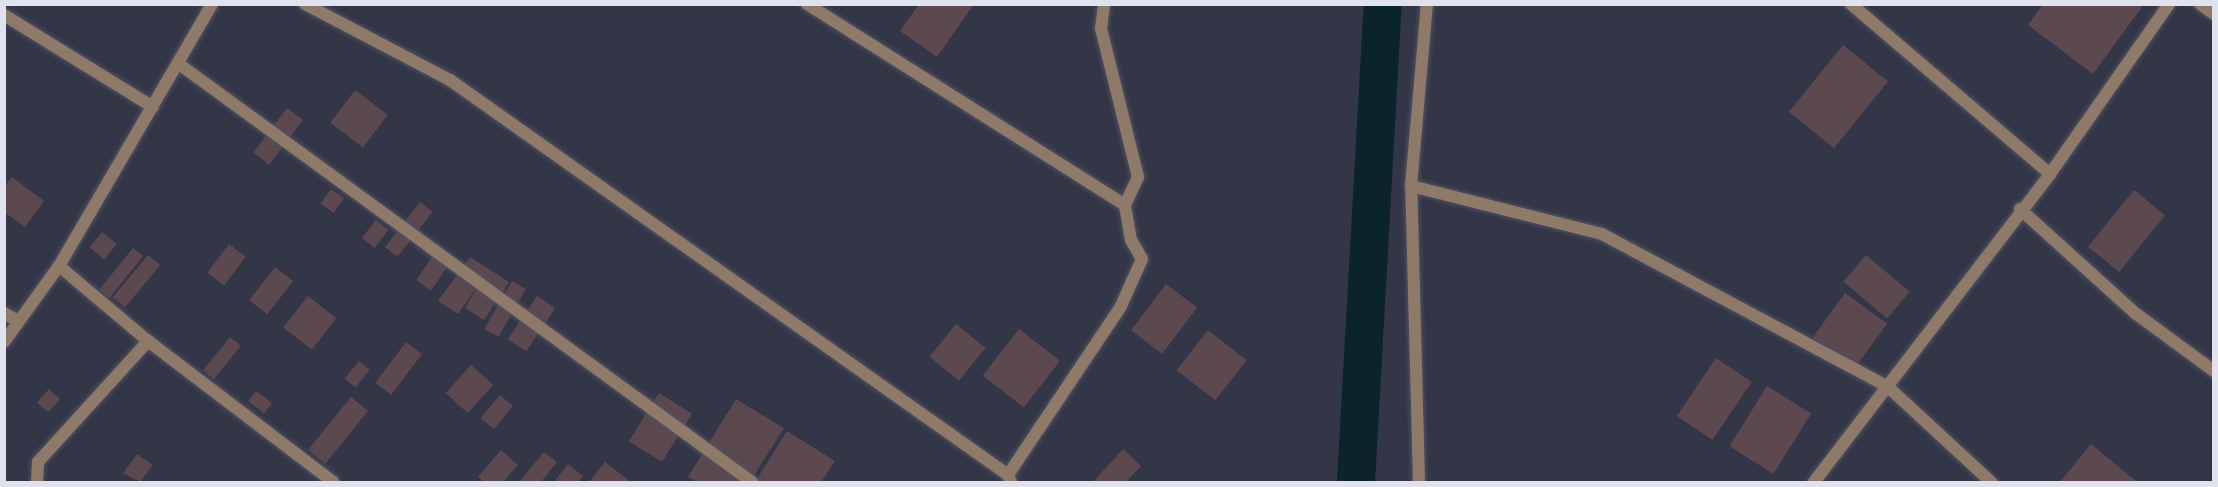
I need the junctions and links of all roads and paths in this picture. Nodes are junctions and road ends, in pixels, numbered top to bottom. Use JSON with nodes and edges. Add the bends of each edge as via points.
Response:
{"nodes":[{"id":1,"x":212,"y":4,"type":"edge"},
{"id":2,"x":305,"y":4,"type":"edge"},
{"id":3,"x":807,"y":4,"type":"edge"},
{"id":4,"x":1104,"y":4,"type":"edge"},
{"id":5,"x":1427,"y":4,"type":"edge"},
{"id":6,"x":1851,"y":4,"type":"edge"},
{"id":7,"x":2169,"y":4,"type":"edge"},
{"id":8,"x":2200,"y":4,"type":"edge"},
{"id":9,"x":2214,"y":14,"type":"edge"},
{"id":10,"x":4,"y":15,"type":"edge"},
{"id":11,"x":179,"y":64,"type":"junction"},
{"id":12,"x":153,"y":107,"type":"junction"},
{"id":13,"x":2049,"y":174,"type":"junction"},
{"id":14,"x":1411,"y":186,"type":"junction"},
{"id":15,"x":1125,"y":205,"type":"junction"},
{"id":16,"x":2020,"y":208,"type":"junction"},
{"id":17,"x":59,"y":266,"type":"junction"},
{"id":18,"x":4,"y":314,"type":"edge"},
{"id":19,"x":18,"y":321,"type":"junction"},
{"id":20,"x":148,"y":341,"type":"junction"},
{"id":21,"x":4,"y":342,"type":"edge"},
{"id":22,"x":2214,"y":371,"type":"edge"},
{"id":23,"x":1887,"y":386,"type":"junction"},
{"id":24,"x":1010,"y":479,"type":"edge"},
{"id":25,"x":37,"y":483,"type":"edge"},
{"id":26,"x":333,"y":483,"type":"edge"},
{"id":27,"x":752,"y":483,"type":"edge"},
{"id":28,"x":1419,"y":483,"type":"edge"},
{"id":29,"x":1814,"y":483,"type":"edge"},
{"id":30,"x":1991,"y":483,"type":"edge"}],
"edges":[{"from":1,"to":11,"type":"street"},
{"from":2,"to":24,"type":"street","via":[[450,80]]},
{"from":3,"to":15,"type":"street"},
{"from":4,"to":15,"type":"street","via":[[1101,29],[1138,177]]},
{"from":5,"to":14,"type":"street"},
{"from":6,"to":13,"type":"street"},
{"from":7,"to":13,"type":"street"},
{"from":8,"to":9,"type":"street"},
{"from":10,"to":12,"type":"street"},
{"from":11,"to":12,"type":"street"},
{"from":11,"to":27,"type":"street"},
{"from":12,"to":17,"type":"street"},
{"from":13,"to":16,"type":"street"},
{"from":14,"to":23,"type":"street","via":[[1602,234]]},
{"from":14,"to":28,"type":"street"},
{"from":15,"to":24,"type":"street","via":[[1131,240],[1142,259],[1139,270],[1121,306]]},
{"from":16,"to":22,"type":"street","via":[[2135,313]]},
{"from":16,"to":23,"type":"street"},
{"from":17,"to":19,"type":"street"},
{"from":17,"to":20,"type":"street"},
{"from":18,"to":19,"type":"street"},
{"from":19,"to":21,"type":"street"},
{"from":20,"to":25,"type":"street","via":[[38,462]]},
{"from":20,"to":26,"type":"street"},
{"from":23,"to":29,"type":"street"},
{"from":23,"to":30,"type":"street"}]}
